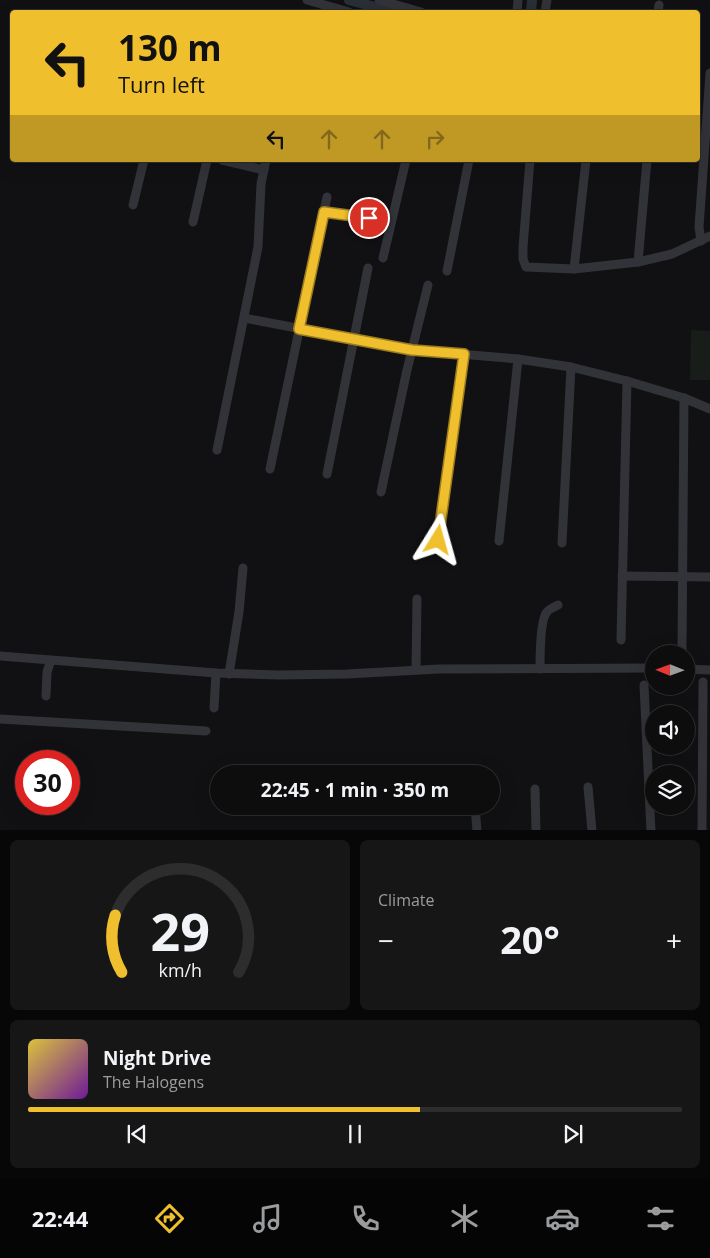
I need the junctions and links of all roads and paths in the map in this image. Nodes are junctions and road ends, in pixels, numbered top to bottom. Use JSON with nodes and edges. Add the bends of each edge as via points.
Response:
{"nodes":[{"id":1,"x":308,"y":0,"type":"edge"},
{"id":2,"x":379,"y":0,"type":"edge"},
{"id":3,"x":342,"y":10,"type":"edge"},
{"id":4,"x":414,"y":10,"type":"edge"},
{"id":5,"x":710,"y":74,"type":"edge"},
{"id":6,"x":144,"y":162,"type":"edge"},
{"id":7,"x":207,"y":162,"type":"edge"},
{"id":8,"x":230,"y":162,"type":"edge"},
{"id":9,"x":266,"y":162,"type":"edge"},
{"id":10,"x":406,"y":162,"type":"edge"},
{"id":11,"x":469,"y":162,"type":"edge"},
{"id":12,"x":530,"y":162,"type":"edge"},
{"id":13,"x":586,"y":162,"type":"edge"},
{"id":14,"x":646,"y":162,"type":"edge"},
{"id":15,"x":264,"y":170,"type":"junction"},
{"id":16,"x":327,"y":197,"type":"dead end"},
{"id":17,"x":133,"y":205,"type":"dead end"},
{"id":18,"x":324,"y":212,"type":"junction"},
{"id":19,"x":369,"y":218,"type":"dead end"},
{"id":20,"x":193,"y":222,"type":"dead end"},
{"id":21,"x":710,"y":236,"type":"edge"},
{"id":22,"x":701,"y":241,"type":"junction"},
{"id":23,"x":383,"y":258,"type":"dead end"},
{"id":24,"x":638,"y":262,"type":"junction"},
{"id":25,"x":368,"y":268,"type":"dead end"},
{"id":26,"x":574,"y":269,"type":"junction"},
{"id":27,"x":447,"y":271,"type":"dead end"},
{"id":28,"x":428,"y":284,"type":"dead end"},
{"id":29,"x":244,"y":318,"type":"junction"},
{"id":30,"x":299,"y":329,"type":"junction"},
{"id":31,"x":354,"y":339,"type":"junction"},
{"id":32,"x":412,"y":350,"type":"junction"},
{"id":33,"x":464,"y":354,"type":"junction"},
{"id":34,"x":518,"y":359,"type":"junction"},
{"id":35,"x":571,"y":368,"type":"junction"},
{"id":36,"x":627,"y":381,"type":"junction"},
{"id":37,"x":684,"y":398,"type":"junction"},
{"id":38,"x":710,"y":409,"type":"edge"},
{"id":39,"x":217,"y":450,"type":"dead end"},
{"id":40,"x":270,"y":469,"type":"dead end"},
{"id":41,"x":327,"y":474,"type":"dead end"},
{"id":42,"x":382,"y":492,"type":"dead end"},
{"id":43,"x":438,"y":540,"type":"dead end"},
{"id":44,"x":499,"y":541,"type":"dead end"},
{"id":45,"x":562,"y":543,"type":"dead end"},
{"id":46,"x":243,"y":568,"type":"dead end"},
{"id":47,"x":622,"y":576,"type":"junction"},
{"id":48,"x":682,"y":577,"type":"junction"},
{"id":49,"x":710,"y":577,"type":"edge"},
{"id":50,"x":417,"y":599,"type":"dead end"},
{"id":51,"x":558,"y":606,"type":"dead end"},
{"id":52,"x":621,"y":640,"type":"dead end"},
{"id":53,"x":682,"y":645,"type":"edge"},
{"id":54,"x":0,"y":656,"type":"edge"},
{"id":55,"x":51,"y":660,"type":"junction"},
{"id":56,"x":645,"y":668,"type":"edge"},
{"id":57,"x":540,"y":669,"type":"junction"},
{"id":58,"x":695,"y":669,"type":"edge"},
{"id":59,"x":416,"y":670,"type":"junction"},
{"id":60,"x":710,"y":670,"type":"edge"},
{"id":61,"x":216,"y":673,"type":"junction"},
{"id":62,"x":229,"y":674,"type":"junction"},
{"id":63,"x":703,"y":682,"type":"dead end"},
{"id":64,"x":644,"y":685,"type":"dead end"},
{"id":65,"x":46,"y":696,"type":"dead end"},
{"id":66,"x":214,"y":708,"type":"dead end"},
{"id":67,"x":0,"y":719,"type":"edge"},
{"id":68,"x":206,"y":731,"type":"dead end"},
{"id":69,"x":588,"y":787,"type":"dead end"},
{"id":70,"x":535,"y":789,"type":"dead end"},
{"id":71,"x":476,"y":815,"type":"edge"},
{"id":72,"x":477,"y":830,"type":"edge"},
{"id":73,"x":536,"y":830,"type":"edge"},
{"id":74,"x":592,"y":830,"type":"edge"},
{"id":75,"x":651,"y":830,"type":"edge"},
{"id":76,"x":702,"y":830,"type":"edge"}],
"edges":[{"from":1,"to":3,"type":"street"},
{"from":2,"to":4,"type":"street"},
{"from":5,"to":22,"type":"street","via":[[699,227]]},
{"from":6,"to":17,"type":"street"},
{"from":7,"to":20,"type":"street"},
{"from":8,"to":15,"type":"street"},
{"from":9,"to":15,"type":"street"},
{"from":10,"to":23,"type":"street"},
{"from":11,"to":27,"type":"street"},
{"from":12,"to":26,"type":"street","via":[[522,247],[526,267]]},
{"from":13,"to":26,"type":"street"},
{"from":14,"to":24,"type":"street"},
{"from":15,"to":29,"type":"street","via":[[258,247]]},
{"from":16,"to":18,"type":"street"},
{"from":18,"to":19,"type":"street"},
{"from":18,"to":30,"type":"street"},
{"from":21,"to":22,"type":"street"},
{"from":22,"to":24,"type":"street","via":[[663,257]]},
{"from":24,"to":26,"type":"street"},
{"from":25,"to":31,"type":"street"},
{"from":28,"to":32,"type":"street"},
{"from":29,"to":30,"type":"street"},
{"from":29,"to":39,"type":"street"},
{"from":30,"to":31,"type":"street"},
{"from":30,"to":40,"type":"street"},
{"from":31,"to":32,"type":"street"},
{"from":31,"to":41,"type":"street"},
{"from":32,"to":33,"type":"street"},
{"from":32,"to":42,"type":"street"},
{"from":33,"to":34,"type":"street"},
{"from":33,"to":43,"type":"street"},
{"from":34,"to":35,"type":"street"},
{"from":34,"to":44,"type":"street"},
{"from":35,"to":36,"type":"street"},
{"from":35,"to":45,"type":"street"},
{"from":36,"to":37,"type":"street"},
{"from":36,"to":47,"type":"street"},
{"from":37,"to":38,"type":"street"},
{"from":37,"to":48,"type":"street"},
{"from":46,"to":62,"type":"street"},
{"from":47,"to":48,"type":"street"},
{"from":47,"to":52,"type":"street"},
{"from":48,"to":49,"type":"street"},
{"from":48,"to":53,"type":"street"},
{"from":50,"to":59,"type":"street"},
{"from":51,"to":57,"type":"street","via":[[548,610],[544,616]]},
{"from":54,"to":55,"type":"street"},
{"from":55,"to":61,"type":"street"},
{"from":55,"to":65,"type":"street"},
{"from":56,"to":57,"type":"street"},
{"from":57,"to":59,"type":"street"},
{"from":58,"to":60,"type":"street"},
{"from":59,"to":62,"type":"street","via":[[347,674]]},
{"from":61,"to":62,"type":"street"},
{"from":61,"to":66,"type":"street"},
{"from":63,"to":76,"type":"street"},
{"from":64,"to":75,"type":"street"},
{"from":67,"to":68,"type":"street"},
{"from":69,"to":74,"type":"street"},
{"from":70,"to":73,"type":"street"},
{"from":71,"to":72,"type":"street"}]}
